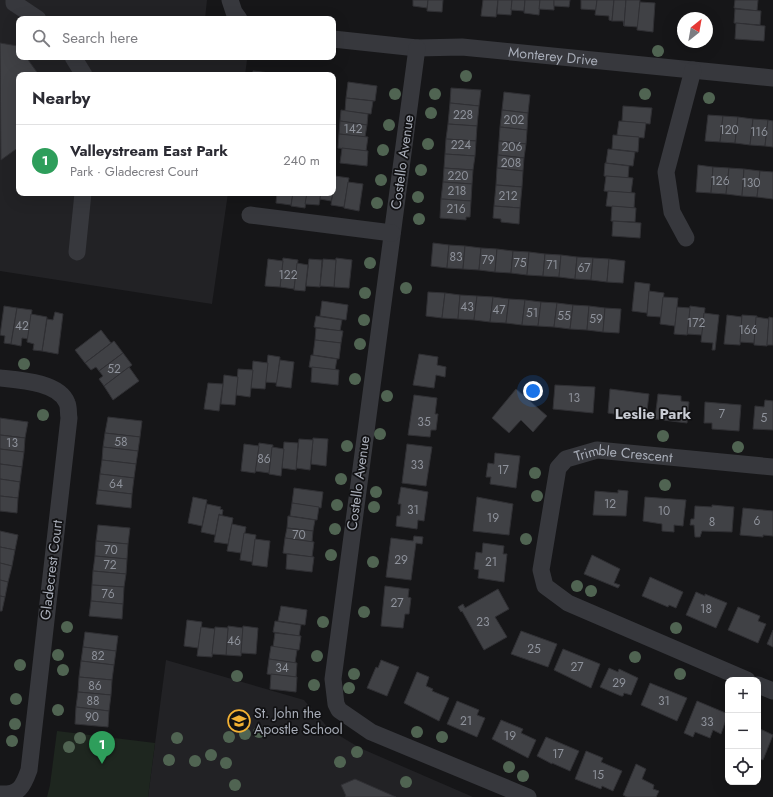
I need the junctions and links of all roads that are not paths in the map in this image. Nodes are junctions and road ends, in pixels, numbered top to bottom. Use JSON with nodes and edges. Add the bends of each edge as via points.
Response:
{"nodes":[{"id":1,"x":230,"y":0,"type":"edge"},
{"id":2,"x":9,"y":4,"type":"edge"},
{"id":3,"x":32,"y":16,"type":"edge"},
{"id":4,"x":237,"y":16,"type":"edge"},
{"id":5,"x":336,"y":39,"type":"edge"},
{"id":6,"x":417,"y":48,"type":"junction"},
{"id":7,"x":76,"y":60,"type":"edge"},
{"id":8,"x":693,"y":70,"type":"junction"},
{"id":9,"x":82,"y":72,"type":"edge"},
{"id":10,"x":773,"y":78,"type":"edge"},
{"id":11,"x":83,"y":196,"type":"edge"},
{"id":12,"x":250,"y":215,"type":"dead end"},
{"id":13,"x":392,"y":234,"type":"junction"},
{"id":14,"x":686,"y":238,"type":"dead end"},
{"id":15,"x":77,"y":252,"type":"dead end"},
{"id":16,"x":0,"y":378,"type":"edge"},
{"id":17,"x":773,"y":468,"type":"edge"},
{"id":18,"x":740,"y":677,"type":"edge"},
{"id":19,"x":761,"y":686,"type":"edge"},
{"id":20,"x":773,"y":691,"type":"edge"},
{"id":21,"x":0,"y":794,"type":"edge"},
{"id":22,"x":525,"y":796,"type":"edge"}],
"edges":[{"from":1,"to":4,"type":"street"},
{"from":2,"to":3,"type":"street"},
{"from":5,"to":6,"type":"street","name":"Monterey Drive"},
{"from":6,"to":8,"type":"street","name":"Monterey Drive","via":[[462,47]]},
{"from":6,"to":13,"type":"street","name":"Costello Avenue"},
{"from":7,"to":9,"type":"street"},
{"from":8,"to":10,"type":"street","name":"Monterey Drive"},
{"from":8,"to":14,"type":"street","via":[[666,172],[672,212]]},
{"from":11,"to":15,"type":"street"},
{"from":12,"to":13,"type":"street"},
{"from":13,"to":22,"type":"street","name":"Costello Avenue","via":[[334,671],[336,704],[339,710],[371,732]]},
{"from":16,"to":21,"type":"street","name":"Gladecrest Court","via":[[38,382],[62,394],[67,403],[69,418],[29,770],[23,786],[11,795]]},
{"from":17,"to":18,"type":"street","name":"Trimble Crescent","via":[[597,450],[566,459],[558,468],[541,570],[545,586],[568,603]]},
{"from":19,"to":20,"type":"street"}]}
